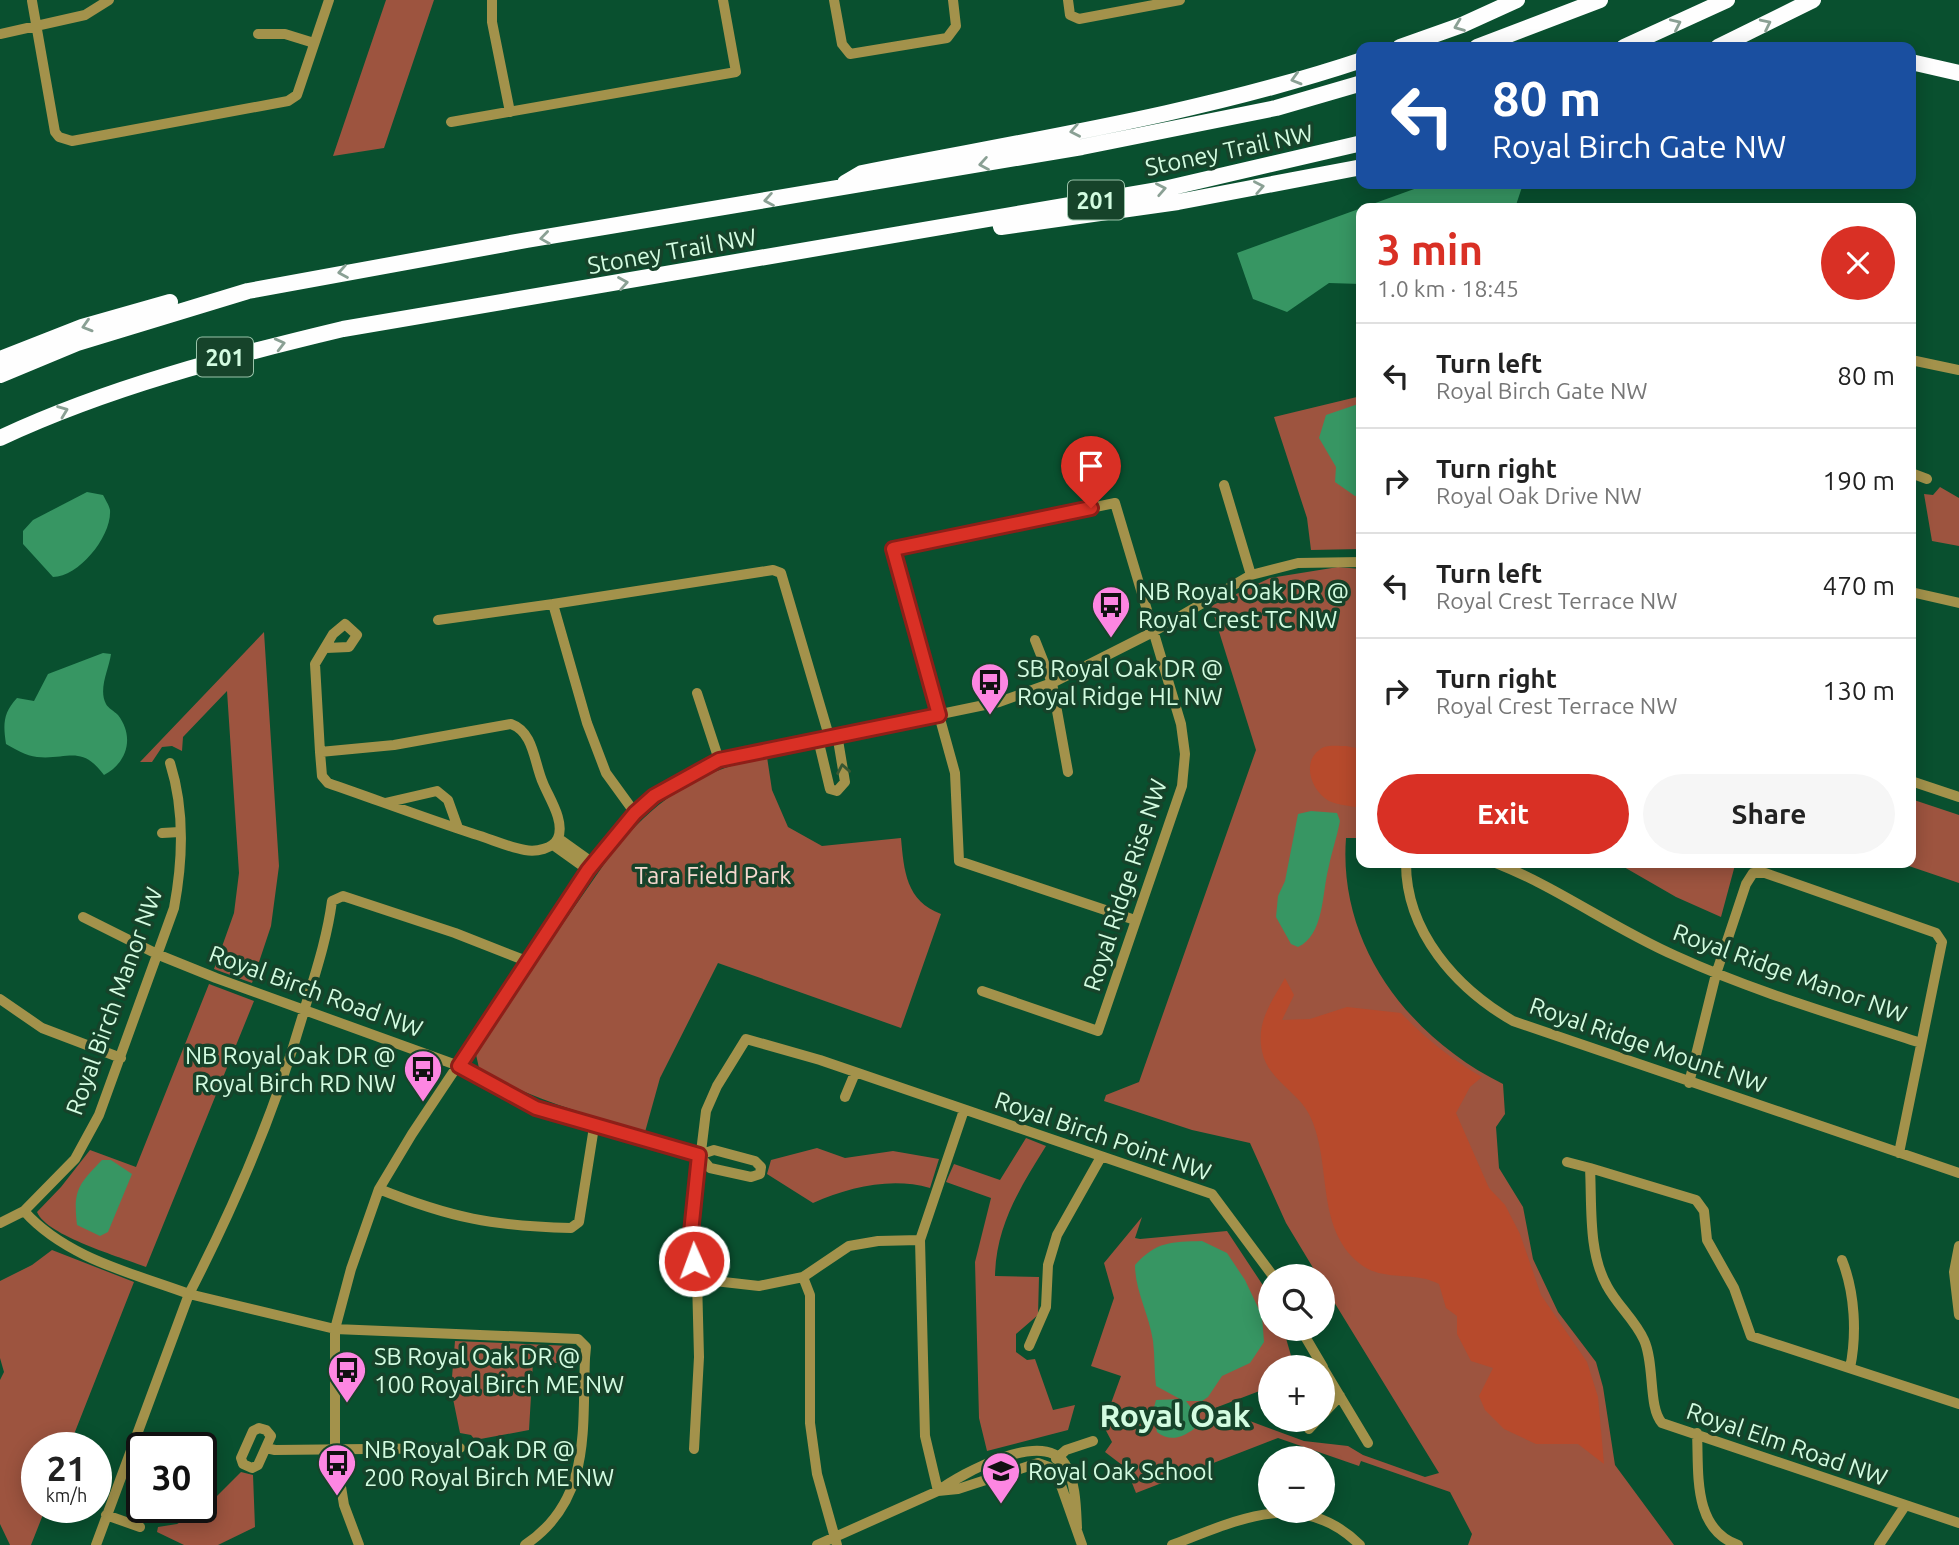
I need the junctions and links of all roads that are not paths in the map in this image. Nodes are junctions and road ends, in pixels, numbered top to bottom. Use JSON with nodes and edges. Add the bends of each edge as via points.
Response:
{"nodes":[{"id":1,"x":109,"y":0,"type":"edge"},
{"id":2,"x":329,"y":0,"type":"edge"},
{"id":3,"x":492,"y":0,"type":"edge"},
{"id":4,"x":723,"y":0,"type":"edge"},
{"id":5,"x":834,"y":0,"type":"edge"},
{"id":6,"x":953,"y":0,"type":"edge"},
{"id":7,"x":1068,"y":0,"type":"edge"},
{"id":8,"x":1180,"y":0,"type":"edge"},
{"id":9,"x":1517,"y":0,"type":"edge"},
{"id":10,"x":1573,"y":0,"type":"edge"},
{"id":11,"x":1600,"y":0,"type":"edge"},
{"id":12,"x":1727,"y":0,"type":"edge"},
{"id":13,"x":1813,"y":0,"type":"edge"},
{"id":14,"x":32,"y":1,"type":"edge"},
{"id":15,"x":1554,"y":19,"type":"junction"},
{"id":16,"x":36,"y":26,"type":"junction"},
{"id":17,"x":0,"y":34,"type":"edge"},
{"id":18,"x":258,"y":34,"type":"dead end"},
{"id":19,"x":1414,"y":42,"type":"edge"},
{"id":20,"x":1491,"y":42,"type":"edge"},
{"id":21,"x":1635,"y":42,"type":"edge"},
{"id":22,"x":1728,"y":42,"type":"edge"},
{"id":23,"x":314,"y":43,"type":"junction"},
{"id":24,"x":1916,"y":60,"type":"edge"},
{"id":25,"x":1916,"y":61,"type":"edge"},
{"id":26,"x":1356,"y":62,"type":"edge"},
{"id":27,"x":1959,"y":64,"type":"edge"},
{"id":28,"x":1959,"y":73,"type":"edge"},
{"id":29,"x":1356,"y":85,"type":"edge"},
{"id":30,"x":510,"y":112,"type":"junction"},
{"id":31,"x":451,"y":122,"type":"dead end"},
{"id":32,"x":1356,"y":144,"type":"edge"},
{"id":33,"x":1356,"y":168,"type":"edge"},
{"id":34,"x":836,"y":188,"type":"junction"},
{"id":35,"x":828,"y":246,"type":"junction"},
{"id":36,"x":248,"y":291,"type":"junction"},
{"id":37,"x":0,"y":359,"type":"edge"},
{"id":38,"x":1916,"y":361,"type":"edge"},
{"id":39,"x":1959,"y":370,"type":"edge"},
{"id":40,"x":0,"y":375,"type":"edge"},
{"id":41,"x":0,"y":438,"type":"edge"},
{"id":42,"x":1916,"y":475,"type":"edge"},
{"id":43,"x":1927,"y":479,"type":"dead end"},
{"id":44,"x":1224,"y":485,"type":"dead end"},
{"id":45,"x":1356,"y":562,"type":"edge"},
{"id":46,"x":1251,"y":575,"type":"junction"},
{"id":47,"x":1916,"y":593,"type":"edge"},
{"id":48,"x":1959,"y":603,"type":"edge"},
{"id":49,"x":553,"y":604,"type":"junction"},
{"id":50,"x":439,"y":621,"type":"dead end"},
{"id":51,"x":1153,"y":632,"type":"junction"},
{"id":52,"x":1035,"y":640,"type":"dead end"},
{"id":53,"x":326,"y":648,"type":"dead end"},
{"id":54,"x":1052,"y":683,"type":"junction"},
{"id":55,"x":697,"y":694,"type":"dead end"},
{"id":56,"x":939,"y":715,"type":"junction"},
{"id":57,"x":828,"y":736,"type":"junction"},
{"id":58,"x":320,"y":752,"type":"junction"},
{"id":59,"x":719,"y":760,"type":"junction"},
{"id":60,"x":170,"y":764,"type":"dead end"},
{"id":61,"x":1068,"y":772,"type":"dead end"},
{"id":62,"x":1916,"y":783,"type":"edge"},
{"id":63,"x":1959,"y":797,"type":"edge"},
{"id":64,"x":385,"y":803,"type":"junction"},
{"id":65,"x":635,"y":813,"type":"junction"},
{"id":66,"x":458,"y":828,"type":"junction"},
{"id":67,"x":180,"y":832,"type":"junction"},
{"id":68,"x":162,"y":833,"type":"dead end"},
{"id":69,"x":555,"y":841,"type":"junction"},
{"id":70,"x":591,"y":867,"type":"junction"},
{"id":71,"x":1407,"y":868,"type":"edge"},
{"id":72,"x":1508,"y":868,"type":"edge"},
{"id":73,"x":83,"y":917,"type":"dead end"},
{"id":74,"x":1135,"y":920,"type":"junction"},
{"id":75,"x":159,"y":955,"type":"junction"},
{"id":76,"x":529,"y":962,"type":"junction"},
{"id":77,"x":1716,"y":974,"type":"junction"},
{"id":78,"x":982,"y":991,"type":"dead end"},
{"id":79,"x":0,"y":999,"type":"edge"},
{"id":80,"x":304,"y":1010,"type":"junction"},
{"id":81,"x":1922,"y":1043,"type":"junction"},
{"id":82,"x":121,"y":1058,"type":"junction"},
{"id":83,"x":459,"y":1066,"type":"junction"},
{"id":84,"x":855,"y":1073,"type":"junction"},
{"id":85,"x":1689,"y":1083,"type":"junction"},
{"id":86,"x":845,"y":1097,"type":"dead end"},
{"id":87,"x":964,"y":1110,"type":"junction"},
{"id":88,"x":594,"y":1127,"type":"junction"},
{"id":89,"x":1899,"y":1153,"type":"junction"},
{"id":90,"x":699,"y":1155,"type":"junction"},
{"id":91,"x":1101,"y":1157,"type":"junction"},
{"id":92,"x":1567,"y":1162,"type":"dead end"},
{"id":93,"x":1590,"y":1168,"type":"junction"},
{"id":94,"x":1959,"y":1173,"type":"edge"},
{"id":95,"x":379,"y":1189,"type":"junction"},
{"id":96,"x":24,"y":1211,"type":"junction"},
{"id":97,"x":0,"y":1223,"type":"edge"},
{"id":98,"x":920,"y":1240,"type":"junction"},
{"id":99,"x":1959,"y":1246,"type":"edge"},
{"id":100,"x":1842,"y":1260,"type":"dead end"},
{"id":101,"x":1264,"y":1264,"type":"edge"},
{"id":102,"x":803,"y":1278,"type":"junction"},
{"id":103,"x":697,"y":1279,"type":"junction"},
{"id":104,"x":190,"y":1294,"type":"junction"},
{"id":105,"x":1958,"y":1300,"type":"edge"},
{"id":106,"x":1959,"y":1315,"type":"edge"},
{"id":107,"x":335,"y":1329,"type":"junction"},
{"id":108,"x":1029,"y":1346,"type":"dead end"},
{"id":109,"x":1850,"y":1368,"type":"junction"},
{"id":110,"x":1335,"y":1387,"type":"edge"},
{"id":111,"x":1340,"y":1396,"type":"junction"},
{"id":112,"x":1335,"y":1401,"type":"edge"},
{"id":113,"x":1959,"y":1404,"type":"edge"},
{"id":114,"x":1697,"y":1433,"type":"junction"},
{"id":115,"x":1093,"y":1441,"type":"dead end"},
{"id":116,"x":1368,"y":1443,"type":"dead end"},
{"id":117,"x":266,"y":1448,"type":"dead end"},
{"id":118,"x":460,"y":1448,"type":"dead end"},
{"id":119,"x":694,"y":1449,"type":"dead end"},
{"id":120,"x":335,"y":1450,"type":"junction"},
{"id":121,"x":1059,"y":1456,"type":"junction"},
{"id":122,"x":1049,"y":1466,"type":"junction"},
{"id":123,"x":938,"y":1491,"type":"junction"},
{"id":124,"x":112,"y":1502,"type":"edge"},
{"id":125,"x":1905,"y":1506,"type":"junction"},
{"id":126,"x":112,"y":1517,"type":"edge"},
{"id":127,"x":1958,"y":1520,"type":"edge"},
{"id":128,"x":104,"y":1523,"type":"edge"},
{"id":129,"x":140,"y":1527,"type":"dead end"},
{"id":130,"x":1077,"y":1528,"type":"junction"},
{"id":131,"x":836,"y":1541,"type":"edge"},
{"id":132,"x":96,"y":1545,"type":"edge"},
{"id":133,"x":359,"y":1545,"type":"edge"},
{"id":134,"x":525,"y":1545,"type":"edge"},
{"id":135,"x":817,"y":1545,"type":"edge"},
{"id":136,"x":1082,"y":1545,"type":"edge"},
{"id":137,"x":1172,"y":1545,"type":"edge"},
{"id":138,"x":1360,"y":1545,"type":"edge"},
{"id":139,"x":1738,"y":1545,"type":"edge"},
{"id":140,"x":1880,"y":1545,"type":"edge"}],
"edges":[{"from":1,"to":16,"type":"street","via":[[85,15]]},
{"from":2,"to":23,"type":"street"},
{"from":3,"to":30,"type":"street"},
{"from":4,"to":30,"type":"street","via":[[736,72]]},
{"from":5,"to":6,"type":"street","via":[[842,44],[850,54],[947,38],[956,26]]},
{"from":7,"to":8,"type":"street","via":[[1070,15],[1079,19]]},
{"from":9,"to":19,"type":"highway","one_way":true},
{"from":10,"to":15,"type":"highway"},
{"from":11,"to":15,"type":"highway"},
{"from":21,"to":12,"type":"highway","one_way":true},
{"from":22,"to":13,"type":"highway","one_way":true},
{"from":14,"to":16,"type":"street"},
{"from":15,"to":20,"type":"highway"},
{"from":16,"to":17,"type":"street"},
{"from":16,"to":23,"type":"street","via":[[55,132],[72,141],[288,101],[297,95]]},
{"from":18,"to":23,"type":"street","via":[[285,34]]},
{"from":24,"to":27,"type":"highway"},
{"from":25,"to":28,"type":"highway"},
{"from":26,"to":34,"type":"highway","one_way":true,"via":[[1136,119],[862,173]]},
{"from":29,"to":34,"type":"highway","name":"Stoney Trail NW","number":"201","one_way":true,"via":[[1188,127]]},
{"from":30,"to":31,"type":"street"},
{"from":35,"to":32,"type":"highway","name":"Stoney Trail NW","number":"201","one_way":true,"via":[[1164,189]]},
{"from":35,"to":33,"type":"highway","one_way":true,"via":[[855,247],[1178,202]]},
{"from":34,"to":36,"type":"highway","name":"Stoney Trail NW","number":"201","one_way":true},
{"from":41,"to":35,"type":"highway","name":"Stoney Trail NW","number":"201","one_way":true,"via":[[116,391],[221,358],[329,332]]},
{"from":36,"to":37,"type":"highway","one_way":true,"via":[[218,289],[82,327]]},
{"from":36,"to":40,"type":"highway","name":"Stoney Trail NW","number":"201","via":[[77,343]]},
{"from":38,"to":39,"type":"street"},
{"from":42,"to":43,"type":"street"},
{"from":44,"to":46,"type":"street"},
{"from":45,"to":46,"type":"street","via":[[1298,563]]},
{"from":46,"to":51,"type":"street"},
{"from":47,"to":48,"type":"street"},
{"from":49,"to":50,"type":"street"},
{"from":49,"to":57,"type":"street","via":[[773,570],[781,573]]},
{"from":49,"to":65,"type":"street","via":[[587,723],[607,773]]},
{"from":51,"to":54,"type":"street"},
{"from":51,"to":56,"type":"street","name":"Royal Ridge Rise NW","via":[[1115,503],[893,549]]},
{"from":51,"to":74,"type":"street","name":"Royal Ridge Rise NW","via":[[1181,724],[1185,754],[1182,786]]},
{"from":52,"to":54,"type":"street"},
{"from":53,"to":58,"type":"street","via":[[314,664]]},
{"from":54,"to":56,"type":"street","via":[[999,702]]},
{"from":54,"to":61,"type":"street"},
{"from":55,"to":59,"type":"street"},
{"from":56,"to":57,"type":"street"},
{"from":56,"to":74,"type":"street","via":[[954,773],[959,861]]},
{"from":57,"to":59,"type":"street"},
{"from":58,"to":64,"type":"street","via":[[322,776],[328,783]]},
{"from":58,"to":69,"type":"street","via":[[394,745],[511,724],[519,727],[529,740],[559,820]]},
{"from":59,"to":65,"type":"street","via":[[654,796]]},
{"from":60,"to":67,"type":"street","name":"Royal Birch Manor NW","via":[[179,792]]},
{"from":62,"to":63,"type":"street"},
{"from":64,"to":66,"type":"street"},
{"from":64,"to":66,"type":"street","via":[[437,791],[448,800]]},
{"from":65,"to":70,"type":"street"},
{"from":66,"to":69,"type":"street","via":[[526,850]]},
{"from":67,"to":68,"type":"street"},
{"from":67,"to":75,"type":"street","name":"Royal Birch Manor NW","via":[[181,873]]},
{"from":69,"to":70,"type":"street"},
{"from":70,"to":76,"type":"street"},
{"from":71,"to":85,"type":"street","name":"Royal Ridge Mount NW","via":[[1415,912],[1431,945],[1459,983],[1485,1005],[1536,1030]]},
{"from":72,"to":77,"type":"street","name":"Royal Ridge Manor NW","via":[[1663,951]]},
{"from":73,"to":75,"type":"street","name":"Royal Birch Road NW"},
{"from":74,"to":78,"type":"street","name":"Royal Ridge Rise NW","via":[[1098,1031]]},
{"from":75,"to":80,"type":"street","name":"Royal Birch Road NW"},
{"from":75,"to":82,"type":"street","name":"Royal Birch Manor NW"},
{"from":76,"to":80,"type":"street","via":[[343,896],[332,901]]},
{"from":76,"to":83,"type":"street"},
{"from":77,"to":81,"type":"street","name":"Royal Ridge Manor NW"},
{"from":77,"to":81,"type":"street","via":[[1746,884],[1754,873],[1766,873],[1936,933],[1942,942]]},
{"from":77,"to":85,"type":"street"},
{"from":79,"to":82,"type":"street","via":[[42,1028]]},
{"from":80,"to":83,"type":"street","name":"Royal Birch Road NW"},
{"from":80,"to":104,"type":"street","via":[[268,1120]]},
{"from":81,"to":89,"type":"street"},
{"from":82,"to":96,"type":"street","name":"Royal Birch Manor NW","via":[[99,1115],[75,1158]]},
{"from":83,"to":88,"type":"street","name":"Royal Birch Road NW","via":[[536,1108]]},
{"from":83,"to":95,"type":"street"},
{"from":84,"to":86,"type":"street"},
{"from":84,"to":87,"type":"street","name":"Royal Birch Point NW"},
{"from":84,"to":90,"type":"street","name":"Royal Birch Point NW","via":[[746,1039],[716,1086],[706,1111]]},
{"from":85,"to":89,"type":"street","name":"Royal Ridge Mount NW"},
{"from":87,"to":91,"type":"street","name":"Royal Birch Point NW"},
{"from":87,"to":98,"type":"street"},
{"from":88,"to":90,"type":"street","name":"Royal Birch Road NW"},
{"from":88,"to":95,"type":"street","via":[[579,1222],[571,1227],[481,1223]]},
{"from":89,"to":94,"type":"street","name":"Royal Ridge Mount NW"},
{"from":90,"to":90,"type":"street","via":[[710,1168],[751,1177],[760,1174],[755,1161],[714,1150]]},
{"from":90,"to":103,"type":"street","via":[[690,1242]]},
{"from":91,"to":101,"type":"street","name":"Royal Birch Point NW","via":[[1212,1194]]},
{"from":91,"to":108,"type":"street","via":[[1056,1236],[1048,1265],[1046,1307]]},
{"from":92,"to":93,"type":"street"},
{"from":93,"to":109,"type":"street","via":[[1696,1200],[1704,1211],[1707,1240],[1734,1288],[1751,1336]]},
{"from":93,"to":114,"type":"street","name":"Royal Elm Road NW","via":[[1598,1267],[1644,1339],[1654,1380],[1653,1409],[1662,1423]]},
{"from":95,"to":107,"type":"street"},
{"from":96,"to":97,"type":"street","name":"Royal Birch Manor NW"},
{"from":96,"to":104,"type":"street","via":[[42,1231],[74,1250]]},
{"from":98,"to":102,"type":"street","via":[[849,1246]]},
{"from":98,"to":123,"type":"street","via":[[925,1436]]},
{"from":99,"to":105,"type":"street","via":[[1954,1272]]},
{"from":100,"to":109,"type":"street","via":[[1849,1279],[1855,1345]]},
{"from":102,"to":103,"type":"street","via":[[759,1286]]},
{"from":102,"to":131,"type":"street","via":[[810,1295],[810,1423],[817,1474]]},
{"from":103,"to":119,"type":"street"},
{"from":104,"to":107,"type":"street"},
{"from":104,"to":124,"type":"street"},
{"from":105,"to":106,"type":"street"},
{"from":107,"to":120,"type":"street"},
{"from":107,"to":134,"type":"street","via":[[578,1339],[586,1347],[575,1484],[561,1512]]},
{"from":109,"to":113,"type":"street"},
{"from":110,"to":111,"type":"street"},
{"from":111,"to":112,"type":"street"},
{"from":111,"to":116,"type":"street"},
{"from":114,"to":125,"type":"street","name":"Royal Elm Road NW"},
{"from":114,"to":139,"type":"street","via":[[1703,1510],[1717,1532]]},
{"from":115,"to":121,"type":"street"},
{"from":117,"to":120,"type":"street"},
{"from":118,"to":120,"type":"street"},
{"from":120,"to":133,"type":"street","via":[[344,1505]]},
{"from":121,"to":122,"type":"street"},
{"from":121,"to":123,"type":"street","via":[[1036,1448],[955,1478]]},
{"from":121,"to":130,"type":"street","via":[[1075,1496]]},
{"from":122,"to":123,"type":"street","via":[[1038,1463]]},
{"from":122,"to":130,"type":"street","via":[[1057,1475]]},
{"from":123,"to":131,"type":"street"},
{"from":125,"to":127,"type":"street","name":"Royal Elm Road NW"},
{"from":125,"to":140,"type":"street"},
{"from":126,"to":129,"type":"street"},
{"from":128,"to":132,"type":"street"},
{"from":130,"to":136,"type":"street"},
{"from":131,"to":135,"type":"street"},
{"from":137,"to":138,"type":"street","via":[[1273,1511],[1311,1515],[1346,1531]]}]}
